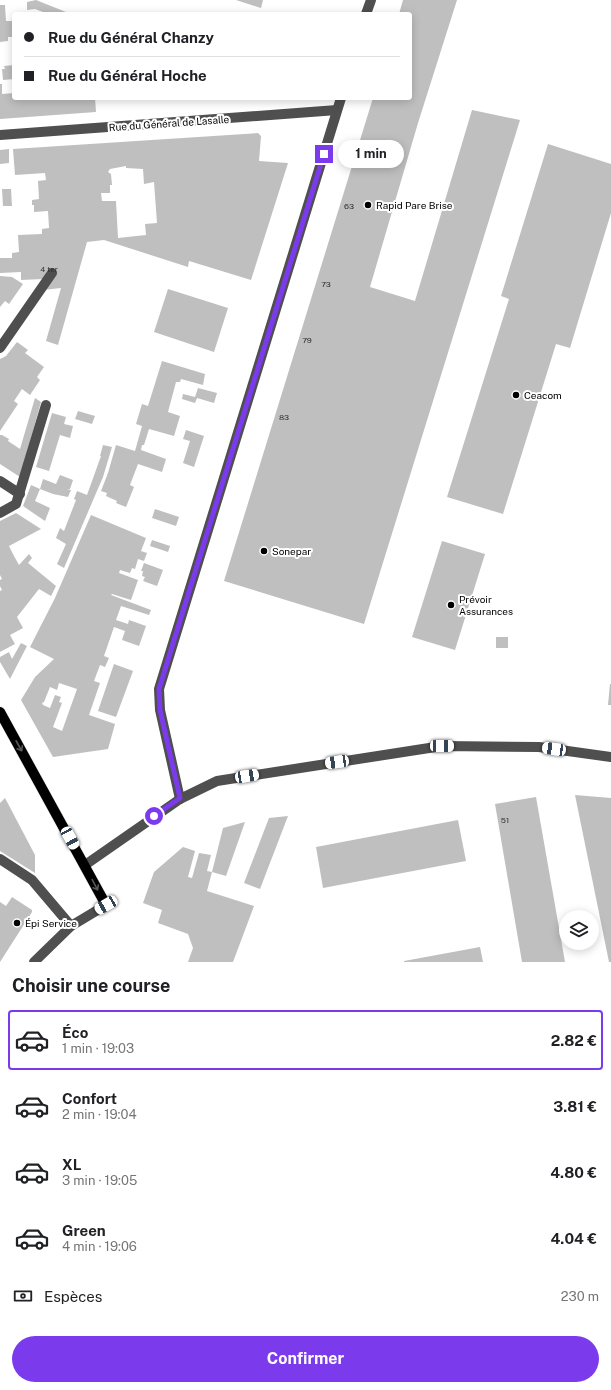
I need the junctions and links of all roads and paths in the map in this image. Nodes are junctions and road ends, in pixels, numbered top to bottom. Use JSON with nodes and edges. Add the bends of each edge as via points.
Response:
{"nodes":[{"id":1,"x":371,"y":0,"type":"edge"},
{"id":2,"x":367,"y":12,"type":"edge"},
{"id":3,"x":340,"y":100,"type":"edge"},
{"id":4,"x":337,"y":110,"type":"junction"},
{"id":5,"x":0,"y":135,"type":"edge"},
{"id":6,"x":52,"y":273,"type":"dead end"},
{"id":7,"x":0,"y":348,"type":"edge"},
{"id":8,"x":46,"y":405,"type":"dead end"},
{"id":9,"x":0,"y":481,"type":"edge"},
{"id":10,"x":20,"y":494,"type":"junction"},
{"id":11,"x":0,"y":513,"type":"edge"},
{"id":12,"x":0,"y":712,"type":"edge"},
{"id":13,"x":611,"y":757,"type":"edge"},
{"id":14,"x":180,"y":798,"type":"junction"},
{"id":15,"x":0,"y":858,"type":"edge"},
{"id":16,"x":85,"y":865,"type":"junction"},
{"id":17,"x":106,"y":905,"type":"joint"},
{"id":18,"x":71,"y":926,"type":"junction"},
{"id":19,"x":34,"y":962,"type":"edge"}],
"edges":[{"from":1,"to":2,"type":"street"},
{"from":3,"to":4,"type":"street"},
{"from":4,"to":5,"type":"street","name":"Rue du Général de Lasalle"},
{"from":4,"to":14,"type":"street","via":[[159,689],[160,710]]},
{"from":6,"to":7,"type":"street"},
{"from":8,"to":10,"type":"street"},
{"from":9,"to":10,"type":"street"},
{"from":10,"to":11,"type":"street","via":[[16,504]]},
{"from":12,"to":16,"type":"main road","one_way":true},
{"from":13,"to":14,"type":"street","via":[[540,747],[442,746],[217,781]]},
{"from":14,"to":16,"type":"street"},
{"from":15,"to":18,"type":"street","via":[[32,880]]},
{"from":16,"to":17,"type":"main road","one_way":true},
{"from":17,"to":18,"type":"street"},
{"from":18,"to":19,"type":"street"}]}
